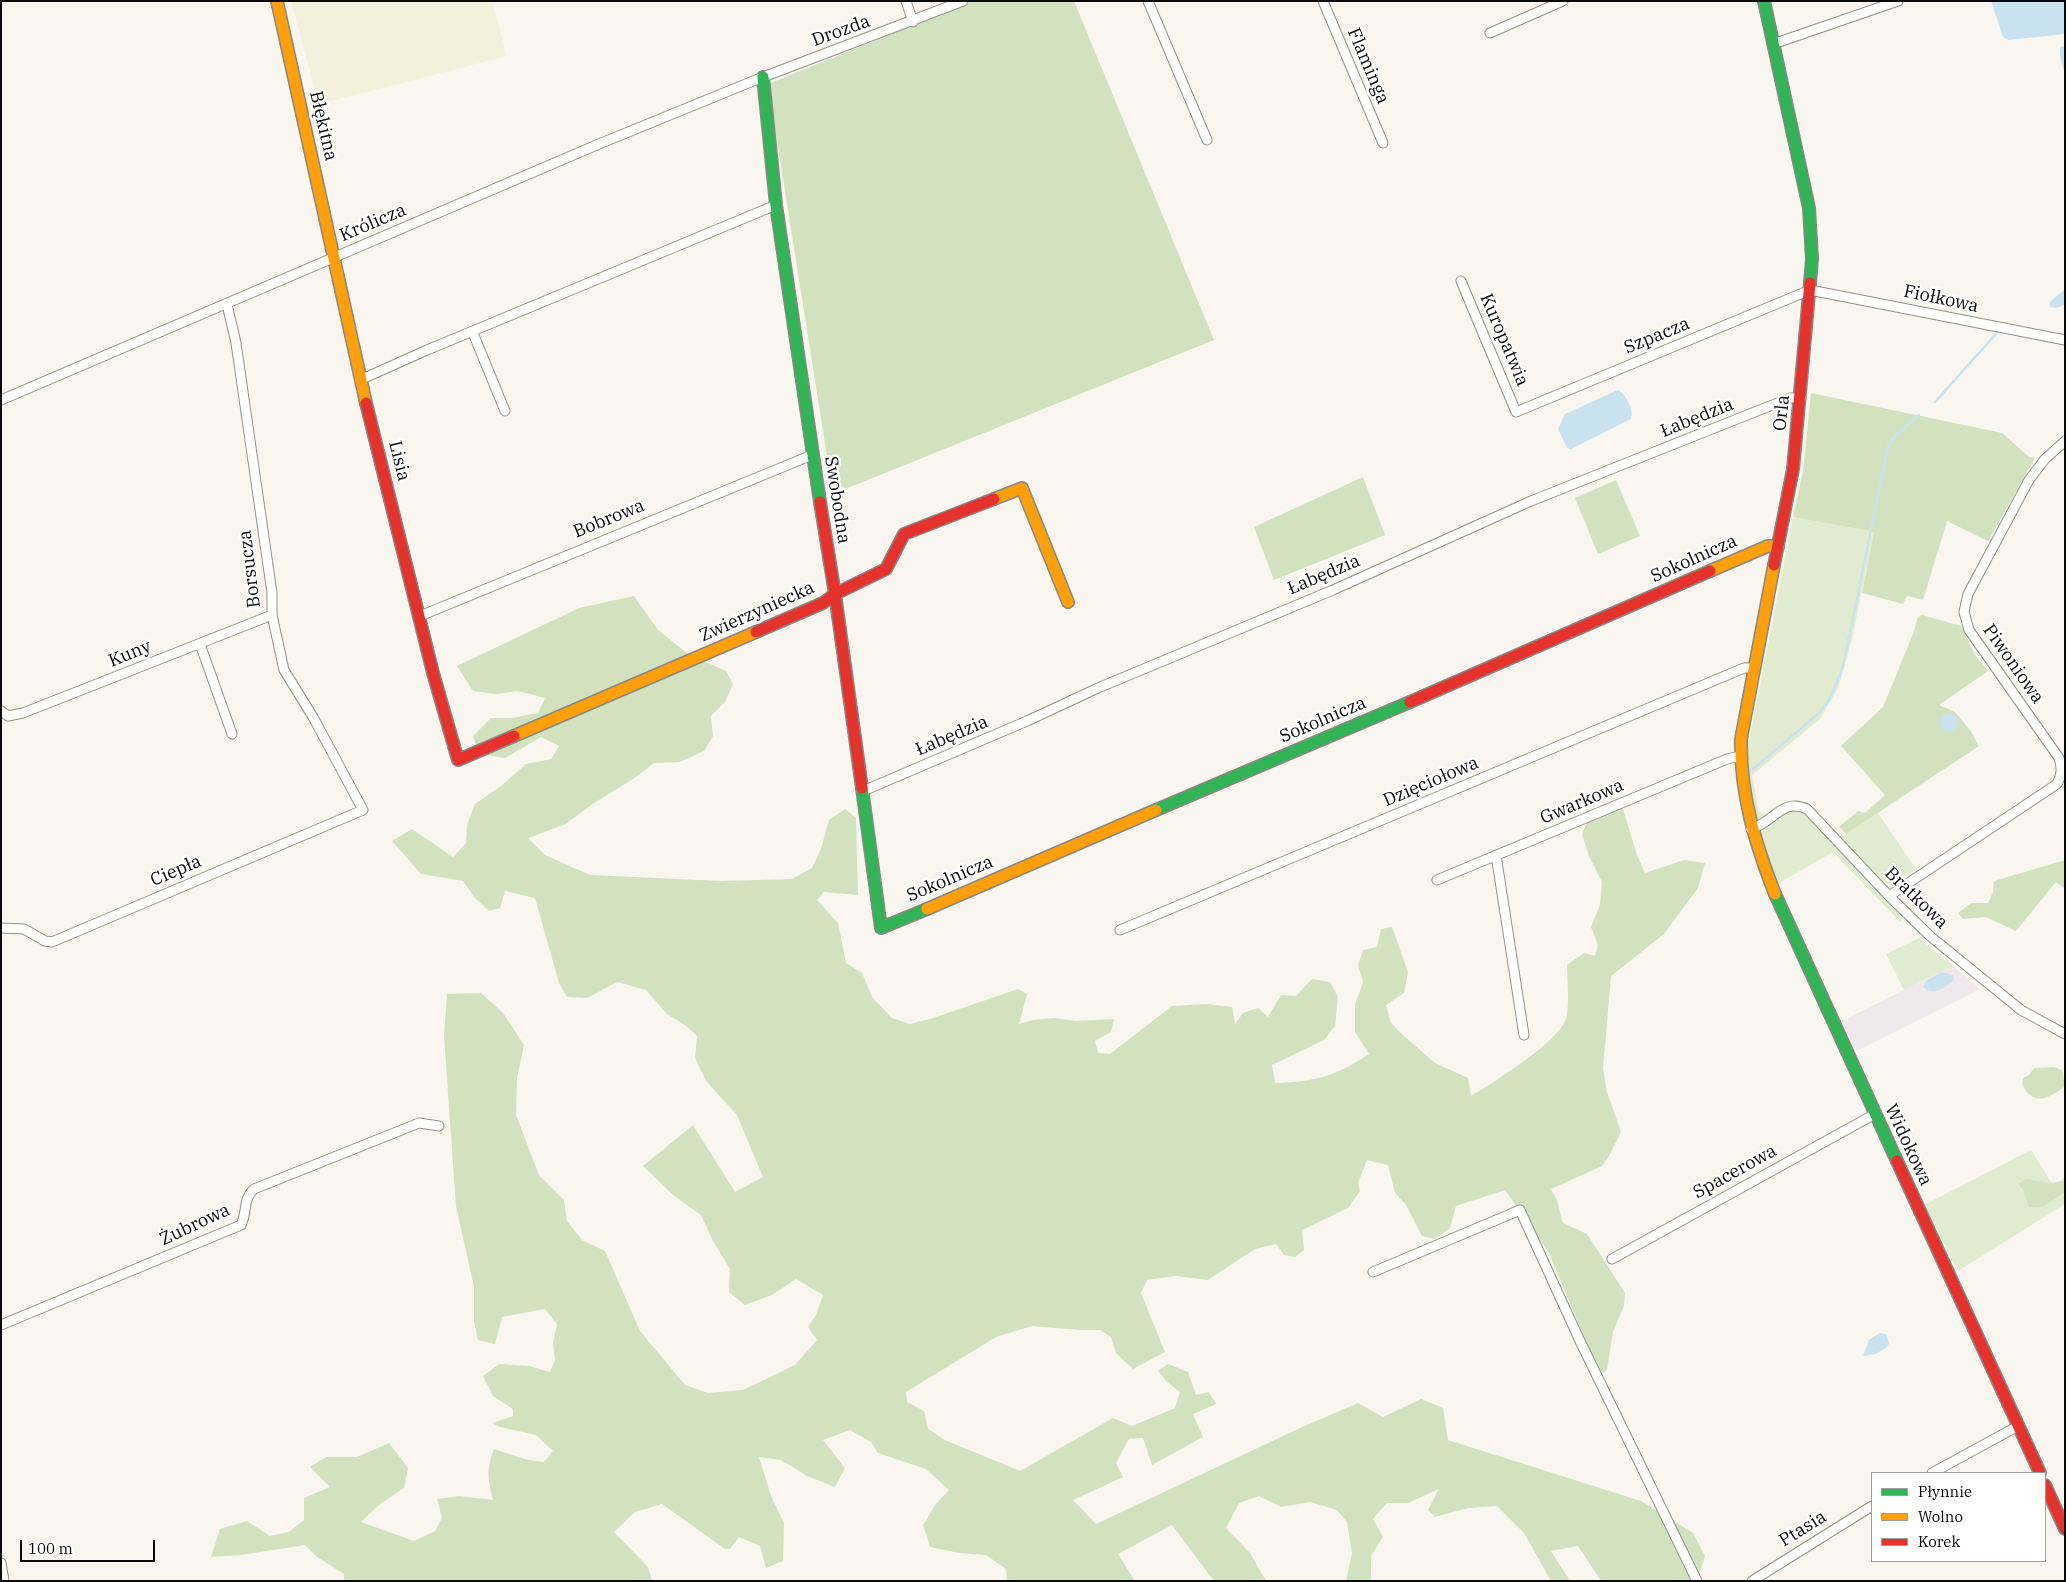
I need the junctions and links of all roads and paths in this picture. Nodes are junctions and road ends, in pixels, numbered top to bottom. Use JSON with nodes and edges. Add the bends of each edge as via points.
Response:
{"nodes":[{"id":1,"x":277,"y":1,"type":"edge"},
{"id":2,"x":906,"y":1,"type":"edge"},
{"id":3,"x":964,"y":1,"type":"edge"},
{"id":4,"x":1148,"y":1,"type":"edge"},
{"id":5,"x":1323,"y":1,"type":"edge"},
{"id":6,"x":1562,"y":1,"type":"edge"},
{"id":7,"x":1764,"y":1,"type":"edge"},
{"id":8,"x":1898,"y":1,"type":"edge"},
{"id":9,"x":913,"y":22,"type":"junction"},
{"id":10,"x":1490,"y":33,"type":"dead end"},
{"id":11,"x":1773,"y":44,"type":"junction"},
{"id":12,"x":761,"y":78,"type":"junction"},
{"id":13,"x":1207,"y":140,"type":"dead end"},
{"id":14,"x":1383,"y":143,"type":"dead end"},
{"id":15,"x":776,"y":205,"type":"junction"},
{"id":16,"x":334,"y":258,"type":"junction"},
{"id":17,"x":1461,"y":281,"type":"dead end"},
{"id":18,"x":1810,"y":290,"type":"junction"},
{"id":19,"x":227,"y":304,"type":"junction"},
{"id":20,"x":473,"y":333,"type":"junction"},
{"id":21,"x":2065,"y":340,"type":"edge"},
{"id":22,"x":360,"y":380,"type":"junction"},
{"id":23,"x":1801,"y":398,"type":"junction"},
{"id":24,"x":1,"y":400,"type":"edge"},
{"id":25,"x":505,"y":411,"type":"dead end"},
{"id":26,"x":1516,"y":412,"type":"joint"},
{"id":27,"x":2065,"y":441,"type":"edge"},
{"id":28,"x":812,"y":455,"type":"junction"},
{"id":29,"x":1778,"y":547,"type":"junction"},
{"id":30,"x":835,"y":594,"type":"junction"},
{"id":31,"x":1068,"y":602,"type":"dead end"},
{"id":32,"x":272,"y":615,"type":"junction"},
{"id":33,"x":420,"y":616,"type":"junction"},
{"id":34,"x":200,"y":644,"type":"junction"},
{"id":35,"x":1754,"y":668,"type":"junction"},
{"id":36,"x":433,"y":673,"type":"joint"},
{"id":37,"x":1,"y":711,"type":"edge"},
{"id":38,"x":232,"y":734,"type":"dead end"},
{"id":39,"x":1740,"y":756,"type":"junction"},
{"id":40,"x":863,"y":791,"type":"junction"},
{"id":41,"x":363,"y":810,"type":"joint"},
{"id":42,"x":1751,"y":829,"type":"junction"},
{"id":43,"x":1496,"y":855,"type":"junction"},
{"id":44,"x":1437,"y":880,"type":"dead end"},
{"id":45,"x":1889,"y":896,"type":"junction"},
{"id":46,"x":1,"y":928,"type":"edge"},
{"id":47,"x":881,"y":928,"type":"joint"},
{"id":48,"x":1120,"y":930,"type":"dead end"},
{"id":49,"x":2065,"y":1034,"type":"edge"},
{"id":50,"x":1524,"y":1035,"type":"dead end"},
{"id":51,"x":1875,"y":1114,"type":"junction"},
{"id":52,"x":439,"y":1126,"type":"dead end"},
{"id":53,"x":1612,"y":1259,"type":"dead end"},
{"id":54,"x":1374,"y":1272,"type":"dead end"},
{"id":55,"x":1,"y":1325,"type":"edge"},
{"id":56,"x":2018,"y":1426,"type":"junction"},
{"id":57,"x":1934,"y":1472,"type":"edge"},
{"id":58,"x":2040,"y":1472,"type":"edge"},
{"id":59,"x":2046,"y":1487,"type":"edge"},
{"id":60,"x":1871,"y":1507,"type":"edge"},
{"id":61,"x":2065,"y":1529,"type":"edge"},
{"id":62,"x":1,"y":1564,"type":"edge"},
{"id":63,"x":4,"y":1581,"type":"edge"},
{"id":64,"x":1697,"y":1581,"type":"edge"},
{"id":65,"x":1752,"y":1581,"type":"edge"}],
"edges":[{"from":1,"to":16,"type":"street","name":"Błękitna"},
{"from":2,"to":9,"type":"street"},
{"from":3,"to":9,"type":"street","name":"Drozda"},
{"from":4,"to":13,"type":"street"},
{"from":5,"to":14,"type":"street","name":"Flaminga"},
{"from":6,"to":10,"type":"street"},
{"from":7,"to":11,"type":"street","name":"Orla"},
{"from":8,"to":11,"type":"street"},
{"from":9,"to":12,"type":"street","name":"Drozda"},
{"from":11,"to":18,"type":"street","name":"Orla","via":[[1809,208],[1812,246]]},
{"from":12,"to":15,"type":"street","name":"Swobodna"},
{"from":12,"to":16,"type":"street","name":"Królicza"},
{"from":15,"to":20,"type":"street"},
{"from":15,"to":28,"type":"street","name":"Swobodna"},
{"from":16,"to":19,"type":"street","name":"Królicza"},
{"from":16,"to":22,"type":"street","name":"Lisia"},
{"from":17,"to":26,"type":"street","name":"Kuropatwia"},
{"from":18,"to":21,"type":"street","name":"Fiołkowa"},
{"from":18,"to":23,"type":"street","name":"Orla"},
{"from":18,"to":26,"type":"street","name":"Szpacza"},
{"from":19,"to":24,"type":"street","name":"Królicza"},
{"from":19,"to":32,"type":"street","name":"Borsucza","via":[[272,593]]},
{"from":20,"to":22,"type":"street"},
{"from":20,"to":25,"type":"street"},
{"from":22,"to":33,"type":"street","name":"Lisia"},
{"from":23,"to":29,"type":"street","name":"Orla","via":[[1793,469]]},
{"from":23,"to":40,"type":"street","name":"Łabędzia","via":[[1790,398],[1531,501],[1333,590]]},
{"from":27,"to":45,"type":"street","name":"Piwoniowa","via":[[2029,480],[1968,594],[1964,612],[1969,630],[2058,758],[2062,772],[2060,780]]},
{"from":28,"to":30,"type":"street","name":"Swobodna"},
{"from":28,"to":33,"type":"street","name":"Bobrowa"},
{"from":29,"to":35,"type":"street","name":"Orla"},
{"from":29,"to":47,"type":"street","name":"Sokolnicza","via":[[1768,546]]},
{"from":30,"to":31,"type":"street","name":"Zwierzyniecka","via":[[886,569],[904,534],[1022,488]]},
{"from":30,"to":36,"type":"street","name":"Zwierzyniecka","via":[[823,603],[458,760]]},
{"from":30,"to":40,"type":"street","name":"Swobodna"},
{"from":32,"to":34,"type":"street","name":"Kuny"},
{"from":32,"to":41,"type":"street","name":"Borsucza","via":[[284,670]]},
{"from":33,"to":36,"type":"street","name":"Lisia"},
{"from":34,"to":37,"type":"street","name":"Kuny","via":[[23,713],[8,716]]},
{"from":34,"to":38,"type":"street"},
{"from":35,"to":39,"type":"street","name":"Orla"},
{"from":35,"to":48,"type":"street","name":"Dzięciołowa","via":[[1744,668]]},
{"from":39,"to":42,"type":"street","name":"Orla"},
{"from":39,"to":43,"type":"street","name":"Gwarkowa","via":[[1727,758]]},
{"from":40,"to":47,"type":"street","name":"Swobodna"},
{"from":41,"to":46,"type":"street","name":"Ciepła","via":[[52,942],[24,929]]},
{"from":42,"to":45,"type":"street","name":"Bratkowa","via":[[1762,826],[1782,809],[1798,805],[1807,810]]},
{"from":42,"to":51,"type":"street","name":"Widokowa","via":[[1785,917]]},
{"from":43,"to":44,"type":"street","name":"Gwarkowa"},
{"from":43,"to":50,"type":"street"},
{"from":45,"to":49,"type":"street","name":"Bratkowa","via":[[1930,936],[2021,1010]]},
{"from":51,"to":53,"type":"street","name":"Spacerowa"},
{"from":51,"to":56,"type":"street","name":"Widokowa"},
{"from":52,"to":55,"type":"street","name":"Żubrowa","via":[[419,1123],[254,1189],[248,1195],[241,1225]]},
{"from":54,"to":64,"type":"street","via":[[1520,1210]]},
{"from":56,"to":57,"type":"street"},
{"from":56,"to":58,"type":"street","name":"Widokowa"},
{"from":59,"to":61,"type":"street"},
{"from":60,"to":65,"type":"street","name":"Ptasia"},
{"from":62,"to":63,"type":"street"}]}
